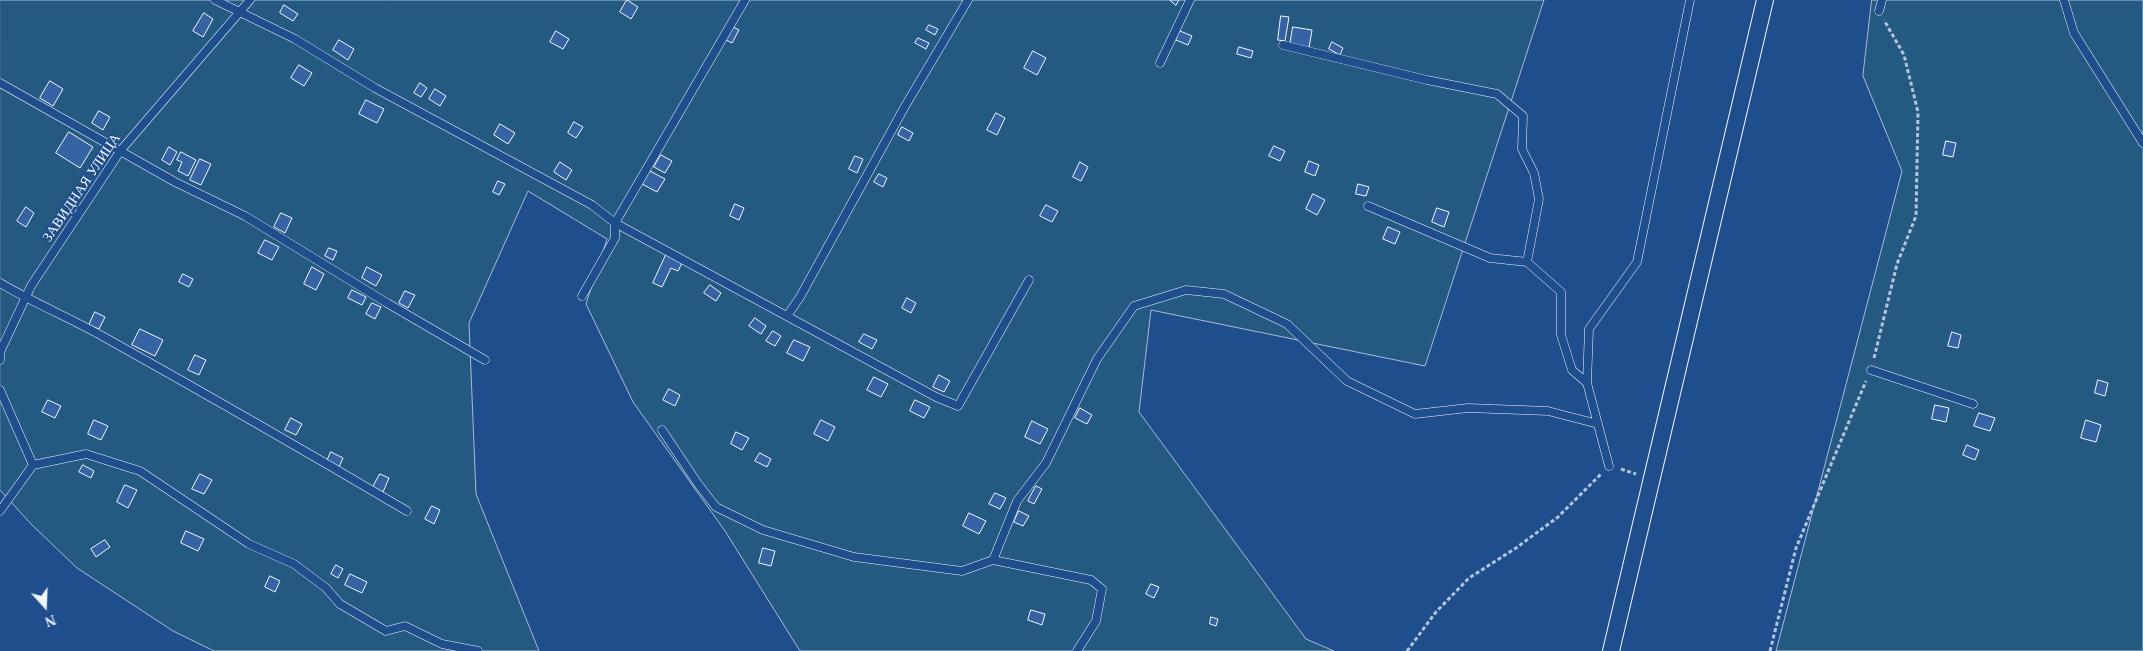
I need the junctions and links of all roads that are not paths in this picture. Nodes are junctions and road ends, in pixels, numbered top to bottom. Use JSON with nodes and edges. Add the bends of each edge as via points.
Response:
{"nodes":[{"id":1,"x":215,"y":0,"type":"edge"},
{"id":2,"x":250,"y":0,"type":"edge"},
{"id":3,"x":745,"y":0,"type":"edge"},
{"id":4,"x":968,"y":0,"type":"edge"},
{"id":5,"x":1190,"y":0,"type":"edge"},
{"id":6,"x":1690,"y":0,"type":"edge"},
{"id":7,"x":1764,"y":0,"type":"edge"},
{"id":8,"x":1882,"y":0,"type":"edge"},
{"id":9,"x":2064,"y":0,"type":"edge"},
{"id":10,"x":1880,"y":12,"type":"road end"},
{"id":11,"x":239,"y":14,"type":"junction"},
{"id":12,"x":1283,"y":45,"type":"dead end"},
{"id":13,"x":1160,"y":63,"type":"dead end"},
{"id":14,"x":0,"y":83,"type":"edge"},
{"id":15,"x":2143,"y":143,"type":"edge"},
{"id":16,"x":121,"y":150,"type":"junction"},
{"id":17,"x":1368,"y":206,"type":"dead end"},
{"id":18,"x":615,"y":223,"type":"junction"},
{"id":19,"x":1527,"y":262,"type":"junction"},
{"id":20,"x":1029,"y":280,"type":"dead end"},
{"id":21,"x":0,"y":283,"type":"edge"},
{"id":22,"x":582,"y":296,"type":"dead end"},
{"id":23,"x":27,"y":299,"type":"junction"},
{"id":24,"x":787,"y":316,"type":"junction"},
{"id":25,"x":0,"y":360,"type":"edge"},
{"id":26,"x":485,"y":360,"type":"dead end"},
{"id":27,"x":1871,"y":370,"type":"road end"},
{"id":28,"x":1587,"y":383,"type":"junction"},
{"id":29,"x":0,"y":390,"type":"edge"},
{"id":30,"x":1973,"y":404,"type":"dead end"},
{"id":31,"x":1598,"y":424,"type":"junction"},
{"id":32,"x":662,"y":430,"type":"dead end"},
{"id":33,"x":34,"y":465,"type":"junction"},
{"id":34,"x":1609,"y":466,"type":"road end"},
{"id":35,"x":0,"y":511,"type":"edge"},
{"id":36,"x":408,"y":511,"type":"dead end"},
{"id":37,"x":993,"y":560,"type":"junction"},
{"id":38,"x":478,"y":651,"type":"edge"},
{"id":39,"x":1077,"y":651,"type":"edge"},
{"id":40,"x":1611,"y":651,"type":"edge"}],
"edges":[{"from":1,"to":11,"type":"lane"},
{"from":2,"to":11,"type":"lane","name":"ЗАВИДНАЯ УЛИЦА"},
{"from":3,"to":18,"type":"lane"},
{"from":4,"to":24,"type":"lane"},
{"from":5,"to":13,"type":"lane"},
{"from":6,"to":28,"type":"lane","via":[[1637,262],[1589,329]]},
{"from":7,"to":40,"type":"street"},
{"from":8,"to":10,"type":"lane"},
{"from":9,"to":15,"type":"lane","via":[[2074,33]]},
{"from":11,"to":16,"type":"lane","name":"ЗАВИДНАЯ УЛИЦА"},
{"from":11,"to":18,"type":"lane","via":[[295,39],[375,88],[592,205]]},
{"from":12,"to":19,"type":"lane","via":[[1497,94],[1523,116],[1522,149],[1534,173],[1539,199]]},
{"from":14,"to":16,"type":"lane"},
{"from":16,"to":23,"type":"lane","name":"ЗАВИДНАЯ УЛИЦА","via":[[31,286]]},
{"from":16,"to":26,"type":"lane","via":[[175,182],[245,216]]},
{"from":17,"to":19,"type":"lane","via":[[1490,258]]},
{"from":18,"to":22,"type":"lane","via":[[615,238]]},
{"from":18,"to":24,"type":"lane"},
{"from":19,"to":28,"type":"lane","via":[[1561,292],[1561,335],[1572,370]]},
{"from":20,"to":24,"type":"lane","via":[[958,406]]},
{"from":21,"to":23,"type":"lane"},
{"from":23,"to":25,"type":"lane","name":"ЗАВИДНАЯ УЛИЦА","via":[[0,352]]},
{"from":23,"to":36,"type":"lane","via":[[121,346]]},
{"from":27,"to":30,"type":"lane"},
{"from":28,"to":31,"type":"lane"},
{"from":29,"to":33,"type":"lane"},
{"from":31,"to":34,"type":"lane"},
{"from":31,"to":37,"type":"lane","via":[[1548,411],[1468,408],[1415,414],[1347,381],[1288,324],[1224,294],[1186,290],[1134,306],[1096,358],[1046,463],[1017,502]]},
{"from":32,"to":37,"type":"lane","via":[[716,507],[763,530],[854,557],[962,571]]},
{"from":33,"to":35,"type":"lane"},
{"from":33,"to":38,"type":"lane","via":[[86,454],[140,471],[249,544],[294,564],[326,588],[340,604],[386,631],[405,626],[442,644]]},
{"from":37,"to":39,"type":"lane","via":[[1091,580],[1102,589],[1096,621]]}]}
